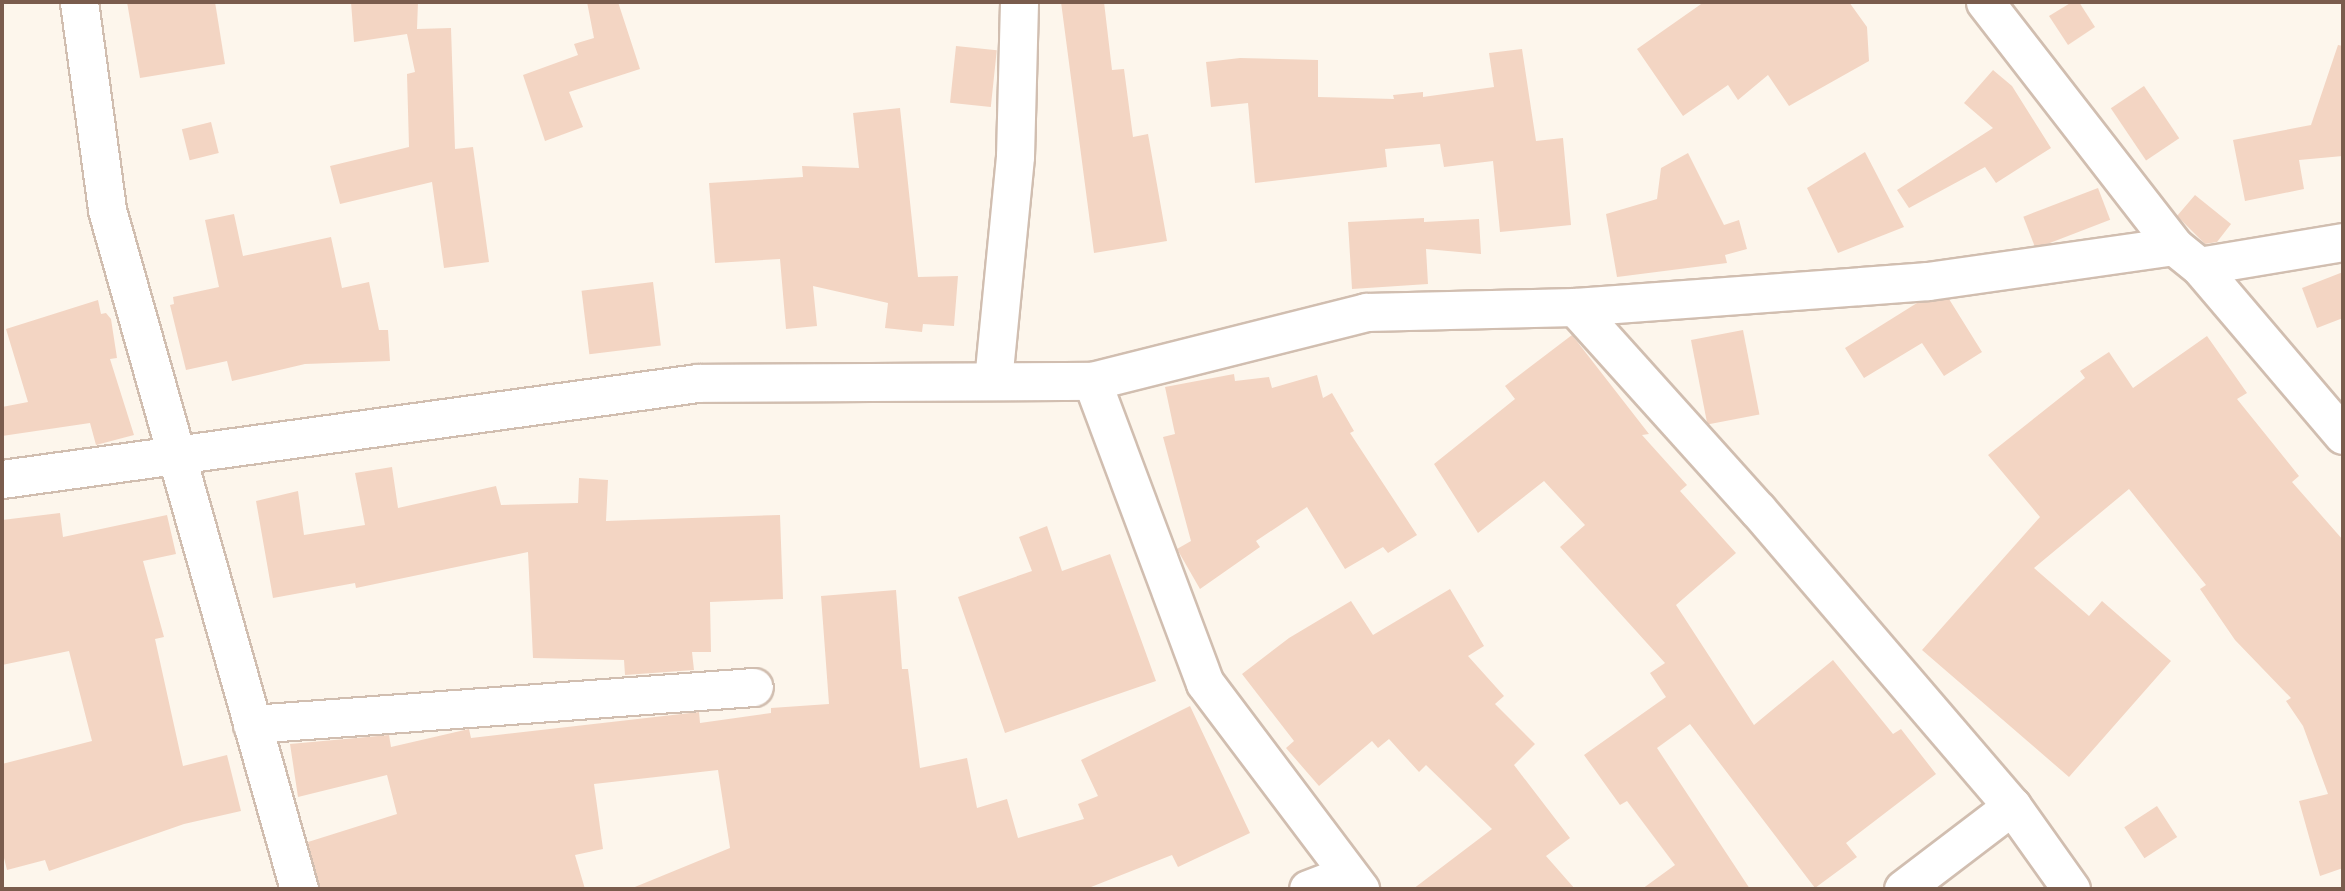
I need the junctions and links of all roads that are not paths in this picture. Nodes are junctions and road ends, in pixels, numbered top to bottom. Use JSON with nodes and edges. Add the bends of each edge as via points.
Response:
{"nodes":[{"id":1,"x":79,"y":2,"type":"edge"},
{"id":2,"x":1019,"y":2,"type":"edge"},
{"id":3,"x":1985,"y":2,"type":"edge"},
{"id":4,"x":2343,"y":242,"type":"edge"},
{"id":5,"x":2186,"y":256,"type":"junction"},
{"id":6,"x":1575,"y":307,"type":"junction"},
{"id":7,"x":993,"y":381,"type":"junction"},
{"id":8,"x":1092,"y":381,"type":"junction"},
{"id":9,"x":2343,"y":435,"type":"edge"},
{"id":10,"x":177,"y":458,"type":"junction"},
{"id":11,"x":2,"y":479,"type":"edge"},
{"id":12,"x":754,"y":687,"type":"dead end"},
{"id":13,"x":252,"y":724,"type":"junction"},
{"id":14,"x":2012,"y":806,"type":"junction"},
{"id":15,"x":1354,"y":882,"type":"edge"},
{"id":16,"x":299,"y":889,"type":"edge"},
{"id":17,"x":1308,"y":889,"type":"edge"},
{"id":18,"x":1903,"y":889,"type":"edge"},
{"id":19,"x":2071,"y":889,"type":"edge"}],
"edges":[{"from":1,"to":10,"type":"street","via":[[107,210]]},
{"from":2,"to":7,"type":"street","via":[[1015,156]]},
{"from":3,"to":5,"type":"street"},
{"from":4,"to":5,"type":"street"},
{"from":5,"to":6,"type":"street"},
{"from":5,"to":9,"type":"street"},
{"from":6,"to":8,"type":"street","via":[[1366,312]]},
{"from":6,"to":14,"type":"street","via":[[1758,510]]},
{"from":7,"to":8,"type":"street"},
{"from":7,"to":10,"type":"street","via":[[697,383]]},
{"from":8,"to":15,"type":"street","via":[[1205,683]]},
{"from":10,"to":11,"type":"street"},
{"from":10,"to":13,"type":"street"},
{"from":12,"to":13,"type":"street"},
{"from":13,"to":16,"type":"street"},
{"from":14,"to":18,"type":"street"},
{"from":14,"to":19,"type":"street"},
{"from":15,"to":17,"type":"street"}]}
